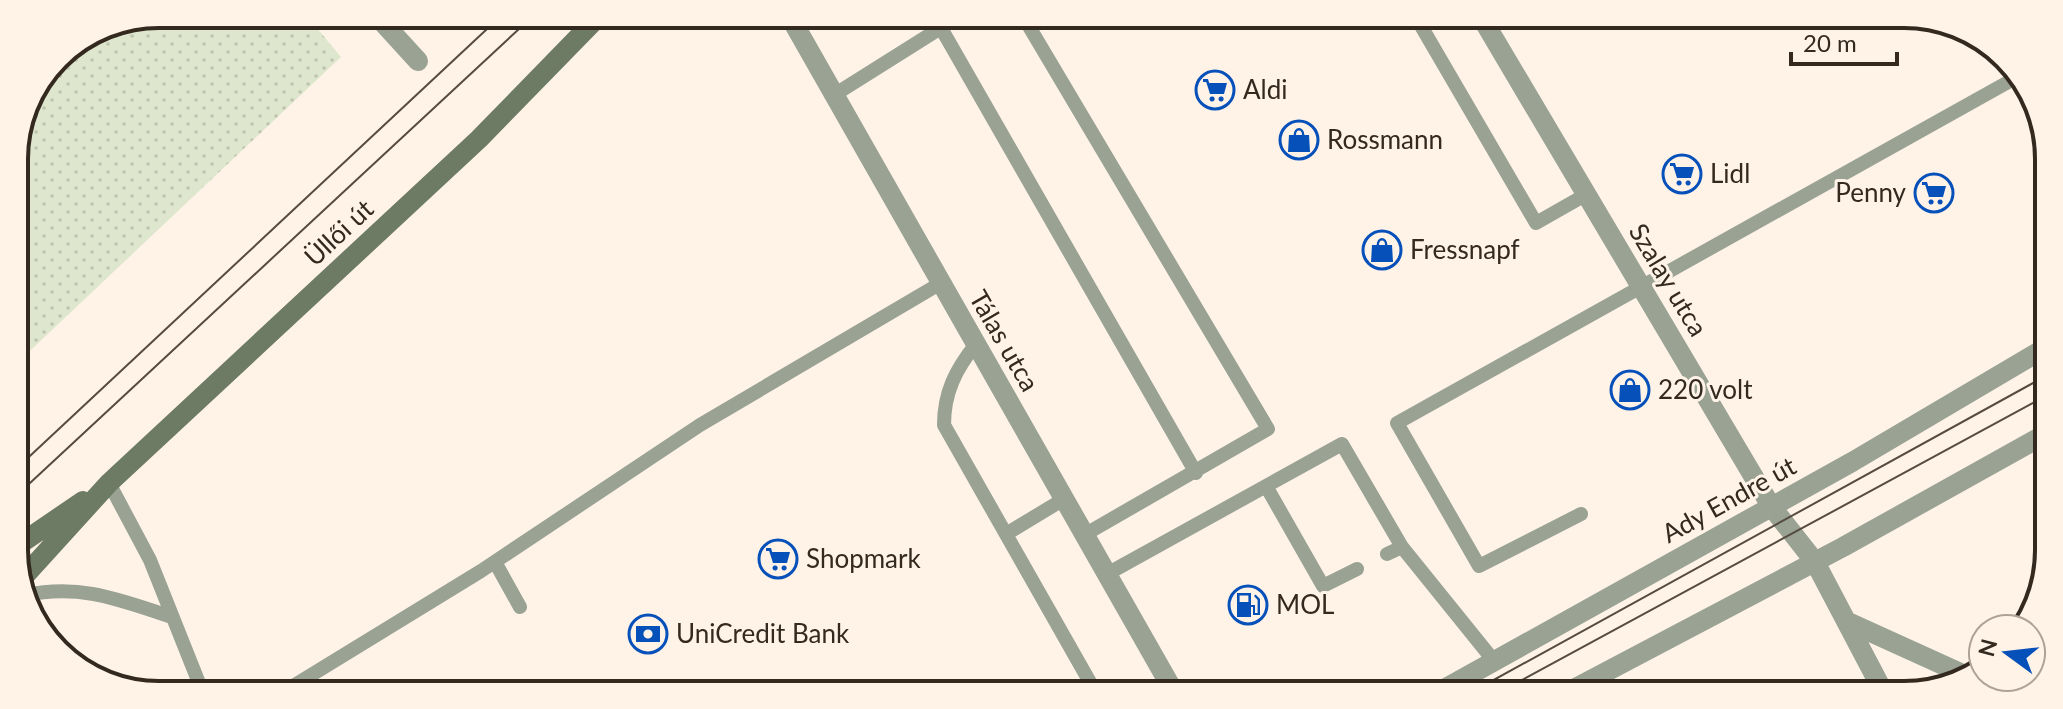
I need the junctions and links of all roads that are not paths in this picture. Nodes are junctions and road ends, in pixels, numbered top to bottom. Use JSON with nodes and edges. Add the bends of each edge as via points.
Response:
{"nodes":[{"id":1,"x":388,"y":28,"type":"edge"},
{"id":2,"x":587,"y":28,"type":"edge"},
{"id":3,"x":796,"y":28,"type":"edge"},
{"id":4,"x":941,"y":28,"type":"joint"},
{"id":5,"x":1030,"y":28,"type":"edge"},
{"id":6,"x":1422,"y":28,"type":"edge"},
{"id":7,"x":1488,"y":28,"type":"edge"},
{"id":8,"x":418,"y":61,"type":"dead end"},
{"id":9,"x":2010,"y":81,"type":"edge"},
{"id":10,"x":834,"y":95,"type":"junction"},
{"id":11,"x":1587,"y":194,"type":"junction"},
{"id":12,"x":941,"y":283,"type":"junction"},
{"id":13,"x":1642,"y":287,"type":"junction"},
{"id":14,"x":976,"y":344,"type":"junction"},
{"id":15,"x":2035,"y":354,"type":"edge"},
{"id":16,"x":2035,"y":440,"type":"edge"},
{"id":17,"x":1196,"y":473,"type":"junction"},
{"id":18,"x":109,"y":483,"type":"junction"},
{"id":19,"x":1266,"y":486,"type":"junction"},
{"id":20,"x":1064,"y":499,"type":"junction"},
{"id":21,"x":1771,"y":506,"type":"junction"},
{"id":22,"x":1581,"y":514,"type":"dead end"},
{"id":23,"x":1006,"y":534,"type":"junction"},
{"id":24,"x":1084,"y":535,"type":"junction"},
{"id":25,"x":28,"y":538,"type":"edge"},
{"id":26,"x":1402,"y":547,"type":"junction"},
{"id":27,"x":1387,"y":554,"type":"dead end"},
{"id":28,"x":495,"y":562,"type":"junction"},
{"id":29,"x":1815,"y":562,"type":"junction"},
{"id":30,"x":1357,"y":569,"type":"dead end"},
{"id":31,"x":30,"y":570,"type":"edge"},
{"id":32,"x":1107,"y":574,"type":"junction"},
{"id":33,"x":35,"y":593,"type":"edge"},
{"id":34,"x":520,"y":607,"type":"dead end"},
{"id":35,"x":169,"y":616,"type":"junction"},
{"id":36,"x":1846,"y":621,"type":"junction"},
{"id":37,"x":1494,"y":661,"type":"junction"},
{"id":38,"x":1955,"y":671,"type":"edge"},
{"id":39,"x":198,"y":681,"type":"edge"},
{"id":40,"x":302,"y":681,"type":"edge"},
{"id":41,"x":1089,"y":681,"type":"edge"},
{"id":42,"x":1168,"y":681,"type":"edge"},
{"id":43,"x":1458,"y":681,"type":"edge"},
{"id":44,"x":1589,"y":681,"type":"edge"},
{"id":45,"x":1878,"y":681,"type":"edge"}],
"edges":[{"from":1,"to":8,"type":"street"},
{"from":2,"to":18,"type":"main road","name":"Üllői út","via":[[479,139]]},
{"from":3,"to":10,"type":"street","name":"Tálas utca"},
{"from":4,"to":10,"type":"lane"},
{"from":4,"to":17,"type":"lane"},
{"from":5,"to":17,"type":"lane","via":[[1268,429]]},
{"from":6,"to":11,"type":"lane","via":[[1536,223]]},
{"from":7,"to":11,"type":"street","name":"Szalay utca"},
{"from":9,"to":13,"type":"lane"},
{"from":10,"to":12,"type":"street","name":"Tálas utca"},
{"from":11,"to":13,"type":"street","name":"Szalay utca"},
{"from":12,"to":14,"type":"street","name":"Tálas utca"},
{"from":12,"to":28,"type":"lane","via":[[700,425]]},
{"from":13,"to":21,"type":"street","name":"Szalay utca"},
{"from":13,"to":22,"type":"lane","via":[[1397,423],[1479,566]]},
{"from":14,"to":20,"type":"street","name":"Tálas utca"},
{"from":14,"to":23,"type":"lane","via":[[951,381],[944,425]]},
{"from":15,"to":21,"type":"street","name":"Ady Endre út"},
{"from":16,"to":29,"type":"street"},
{"from":17,"to":24,"type":"lane"},
{"from":18,"to":25,"type":"main road","name":"Üllői út"},
{"from":18,"to":31,"type":"main road","name":"Üllői út"},
{"from":18,"to":35,"type":"lane","via":[[150,560]]},
{"from":19,"to":26,"type":"lane","via":[[1342,444]]},
{"from":19,"to":30,"type":"lane","via":[[1323,586]]},
{"from":19,"to":32,"type":"lane"},
{"from":20,"to":23,"type":"lane"},
{"from":20,"to":24,"type":"street","name":"Tálas utca"},
{"from":21,"to":29,"type":"street","name":"Szalay utca"},
{"from":21,"to":37,"type":"street","name":"Ady Endre út"},
{"from":23,"to":41,"type":"lane"},
{"from":24,"to":32,"type":"street","name":"Tálas utca"},
{"from":26,"to":27,"type":"lane"},
{"from":26,"to":37,"type":"lane"},
{"from":28,"to":34,"type":"lane"},
{"from":28,"to":40,"type":"lane"},
{"from":29,"to":36,"type":"street","name":"Szalay utca"},
{"from":29,"to":44,"type":"street"},
{"from":32,"to":42,"type":"street","name":"Tálas utca"},
{"from":33,"to":35,"type":"lane","via":[[91,591]]},
{"from":35,"to":39,"type":"lane"},
{"from":36,"to":38,"type":"street"},
{"from":36,"to":45,"type":"street","name":"Szalay utca"},
{"from":37,"to":43,"type":"street","name":"Ady Endre út"}]}
